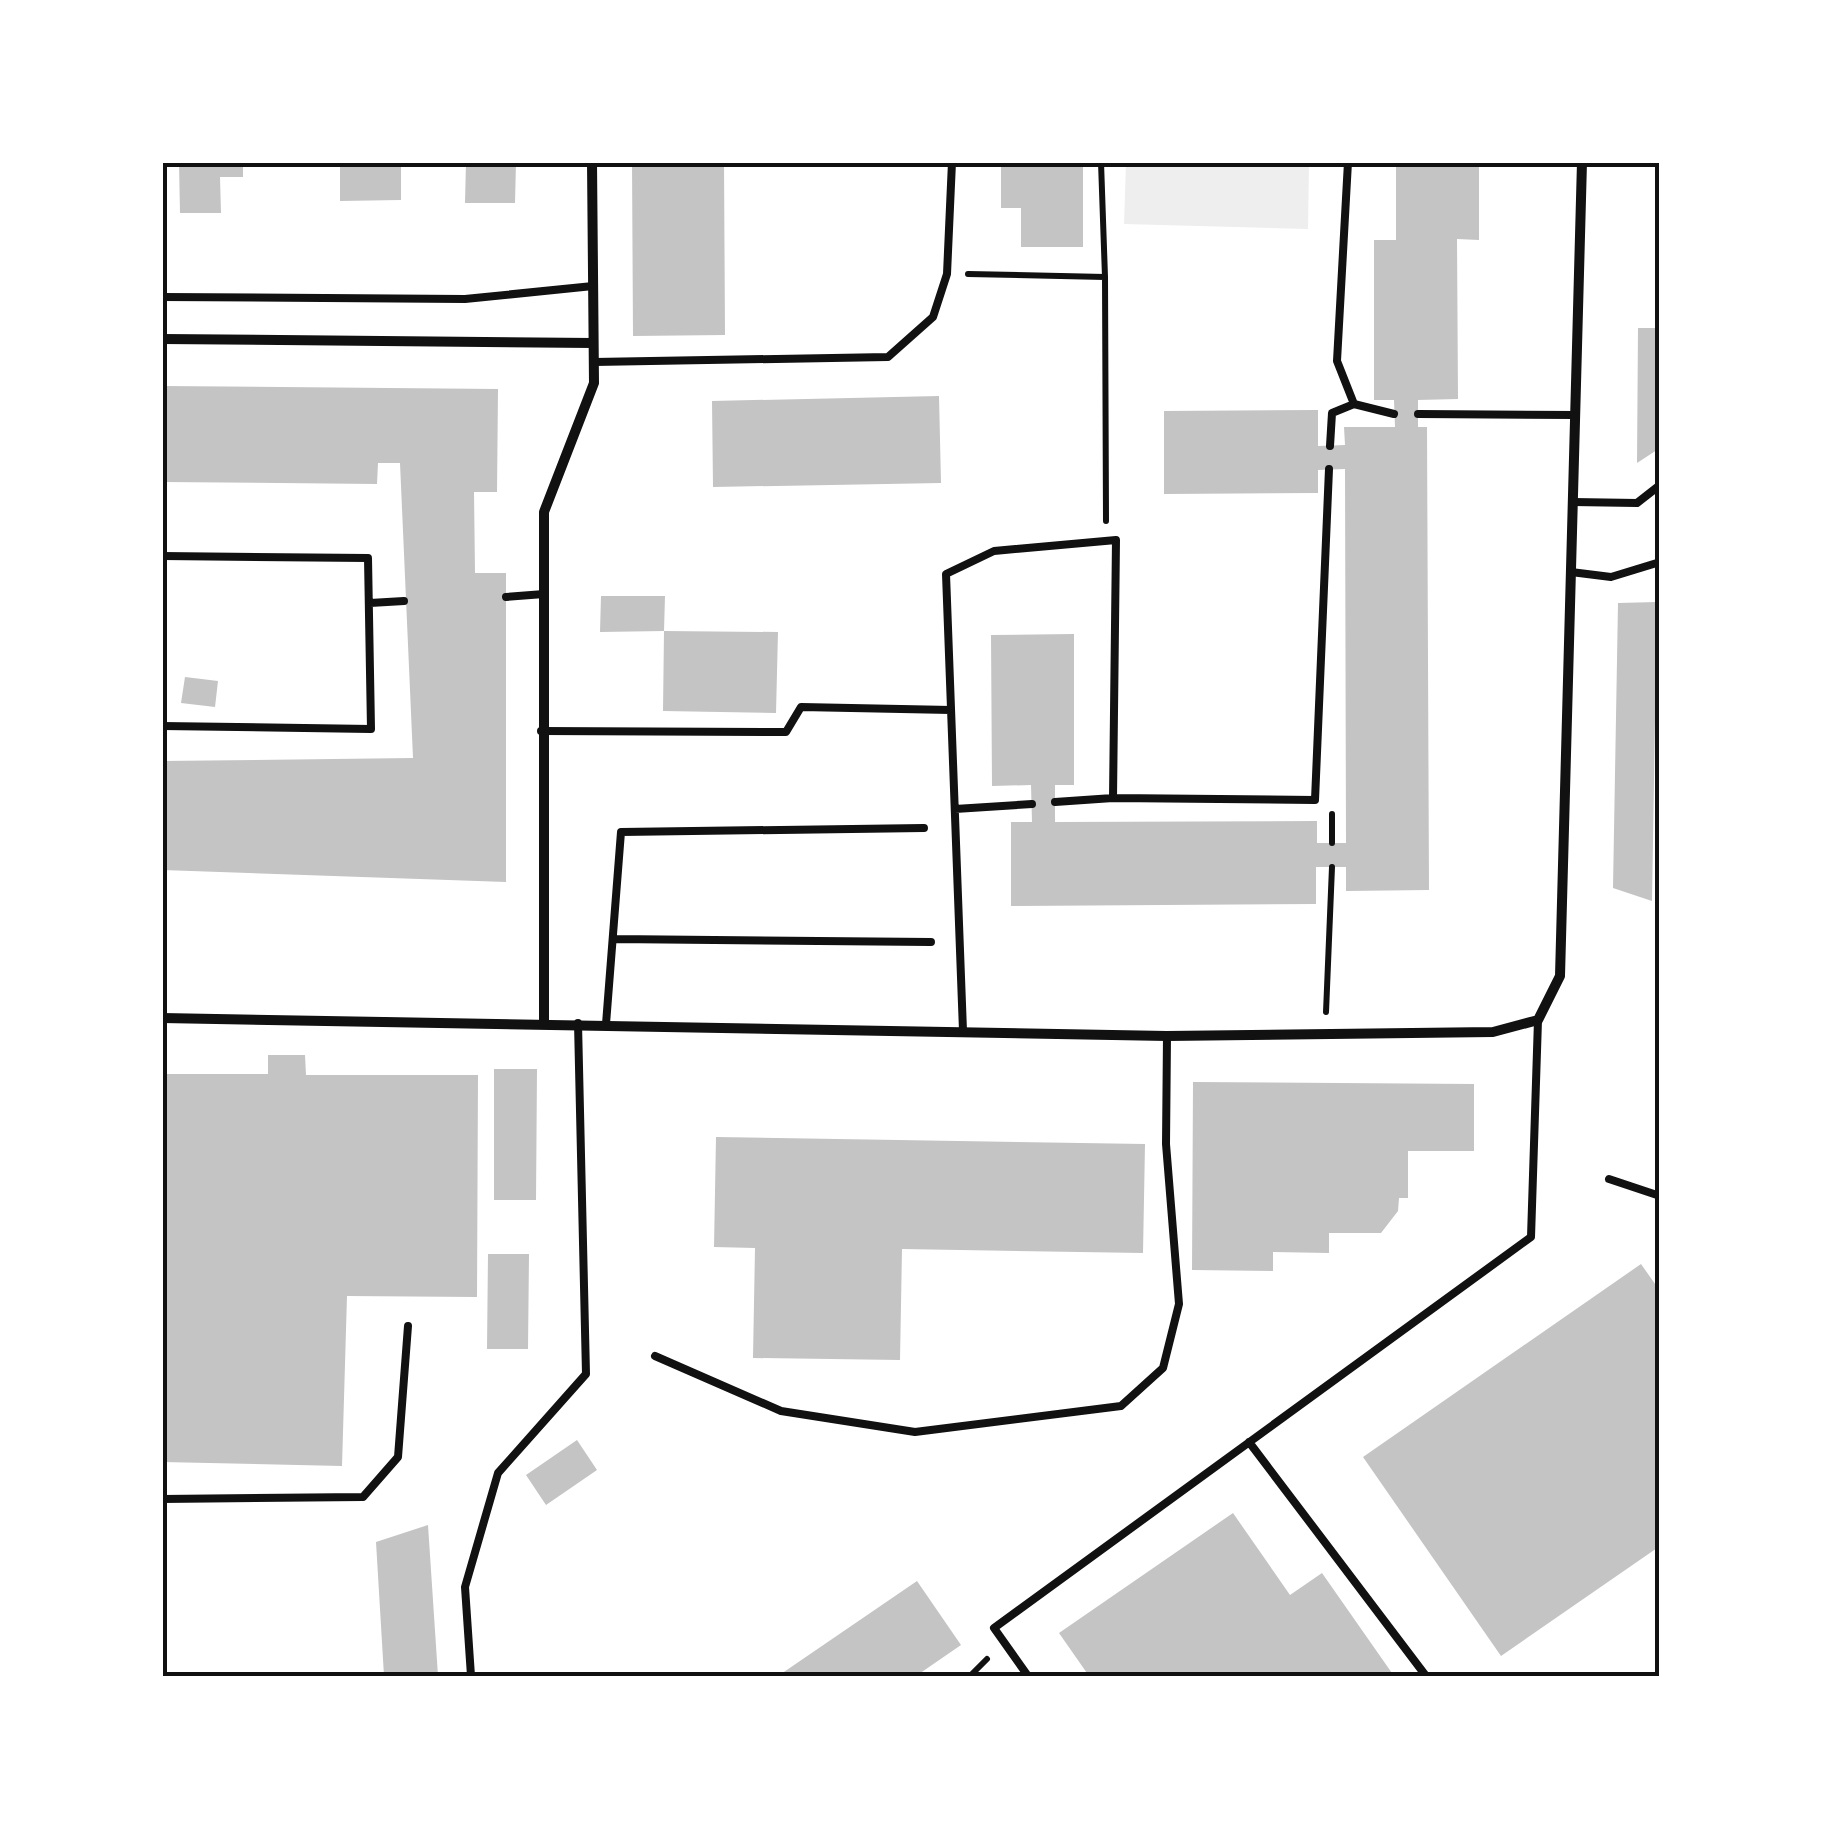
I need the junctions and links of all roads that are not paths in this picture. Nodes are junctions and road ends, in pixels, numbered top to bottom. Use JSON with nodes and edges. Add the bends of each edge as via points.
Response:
{"nodes":[{"id":1,"x":592,"y":162,"type":"edge"},
{"id":2,"x":952,"y":162,"type":"edge"},
{"id":3,"x":1348,"y":162,"type":"edge"},
{"id":4,"x":1582,"y":162,"type":"edge"},
{"id":5,"x":593,"y":286,"type":"junction"},
{"id":6,"x":162,"y":297,"type":"edge"},
{"id":7,"x":162,"y":339,"type":"edge"},
{"id":8,"x":593,"y":343,"type":"junction"},
{"id":9,"x":594,"y":362,"type":"junction"},
{"id":10,"x":1354,"y":404,"type":"junction"},
{"id":11,"x":1394,"y":414,"type":"dead end"},
{"id":12,"x":1418,"y":414,"type":"dead end"},
{"id":13,"x":1575,"y":415,"type":"junction"},
{"id":14,"x":1330,"y":446,"type":"dead end"},
{"id":15,"x":1329,"y":469,"type":"dead end"},
{"id":16,"x":1660,"y":485,"type":"edge"},
{"id":17,"x":1573,"y":502,"type":"junction"},
{"id":18,"x":162,"y":556,"type":"edge"},
{"id":19,"x":1660,"y":562,"type":"edge"},
{"id":20,"x":1572,"y":572,"type":"junction"},
{"id":21,"x":544,"y":594,"type":"junction"},
{"id":22,"x":506,"y":596,"type":"dead end"},
{"id":23,"x":404,"y":601,"type":"dead end"},
{"id":24,"x":370,"y":603,"type":"junction"},
{"id":25,"x":951,"y":710,"type":"junction"},
{"id":26,"x":162,"y":726,"type":"edge"},
{"id":27,"x":542,"y":731,"type":"junction"},
{"id":28,"x":1113,"y":798,"type":"junction"},
{"id":29,"x":1055,"y":802,"type":"dead end"},
{"id":30,"x":1032,"y":804,"type":"dead end"},
{"id":31,"x":955,"y":809,"type":"junction"},
{"id":32,"x":924,"y":828,"type":"dead end"},
{"id":33,"x":614,"y":940,"type":"junction"},
{"id":34,"x":931,"y":942,"type":"dead end"},
{"id":35,"x":162,"y":1018,"type":"edge"},
{"id":36,"x":1538,"y":1020,"type":"junction"},
{"id":37,"x":544,"y":1023,"type":"junction"},
{"id":38,"x":578,"y":1023,"type":"junction"},
{"id":39,"x":606,"y":1024,"type":"junction"},
{"id":40,"x":963,"y":1031,"type":"junction"},
{"id":41,"x":1168,"y":1036,"type":"junction"},
{"id":42,"x":1609,"y":1179,"type":"dead end"},
{"id":43,"x":1660,"y":1196,"type":"edge"},
{"id":44,"x":408,"y":1326,"type":"dead end"},
{"id":45,"x":655,"y":1356,"type":"dead end"},
{"id":46,"x":1249,"y":1442,"type":"junction"},
{"id":47,"x":162,"y":1498,"type":"edge"},
{"id":48,"x":472,"y":1676,"type":"edge"},
{"id":49,"x":1028,"y":1676,"type":"edge"},
{"id":50,"x":1426,"y":1676,"type":"edge"}],
"edges":[{"from":1,"to":5,"type":"street"},
{"from":2,"to":9,"type":"lane","via":[[947,274],[933,317],[888,357]]},
{"from":3,"to":10,"type":"lane","via":[[1337,361]]},
{"from":4,"to":13,"type":"street"},
{"from":5,"to":6,"type":"lane","via":[[464,300]]},
{"from":5,"to":8,"type":"street"},
{"from":7,"to":8,"type":"street"},
{"from":8,"to":9,"type":"street"},
{"from":9,"to":21,"type":"street","via":[[594,384],[544,512]]},
{"from":10,"to":11,"type":"lane"},
{"from":10,"to":14,"type":"lane","via":[[1332,413]]},
{"from":12,"to":13,"type":"lane"},
{"from":13,"to":17,"type":"street"},
{"from":15,"to":28,"type":"lane","via":[[1315,800]]},
{"from":16,"to":17,"type":"lane","via":[[1638,502]]},
{"from":17,"to":20,"type":"street"},
{"from":18,"to":24,"type":"lane","via":[[368,558]]},
{"from":19,"to":20,"type":"lane","via":[[1611,577]]},
{"from":20,"to":36,"type":"street","via":[[1560,976]]},
{"from":21,"to":22,"type":"lane"},
{"from":21,"to":27,"type":"street"},
{"from":23,"to":24,"type":"lane"},
{"from":24,"to":26,"type":"lane","via":[[371,729]]},
{"from":25,"to":27,"type":"lane","via":[[801,707],[786,732]]},
{"from":25,"to":28,"type":"lane","via":[[946,574],[994,552],[1116,540]]},
{"from":25,"to":31,"type":"lane"},
{"from":27,"to":37,"type":"street"},
{"from":28,"to":29,"type":"lane"},
{"from":30,"to":31,"type":"lane"},
{"from":31,"to":40,"type":"lane"},
{"from":32,"to":33,"type":"lane","via":[[621,832]]},
{"from":33,"to":34,"type":"lane"},
{"from":33,"to":39,"type":"lane"},
{"from":35,"to":37,"type":"street"},
{"from":36,"to":41,"type":"street","via":[[1493,1032]]},
{"from":36,"to":46,"type":"lane","via":[[1531,1238]]},
{"from":37,"to":38,"type":"street"},
{"from":38,"to":39,"type":"street"},
{"from":38,"to":48,"type":"lane","via":[[586,1374],[498,1473],[466,1586]]},
{"from":39,"to":40,"type":"street"},
{"from":40,"to":41,"type":"street"},
{"from":41,"to":45,"type":"lane","via":[[1166,1144],[1180,1304],[1163,1368],[1122,1406],[914,1432],[781,1412]]},
{"from":42,"to":43,"type":"lane"},
{"from":44,"to":47,"type":"lane","via":[[398,1457],[363,1498]]},
{"from":46,"to":49,"type":"lane","via":[[994,1628]]},
{"from":46,"to":50,"type":"lane"}]}
